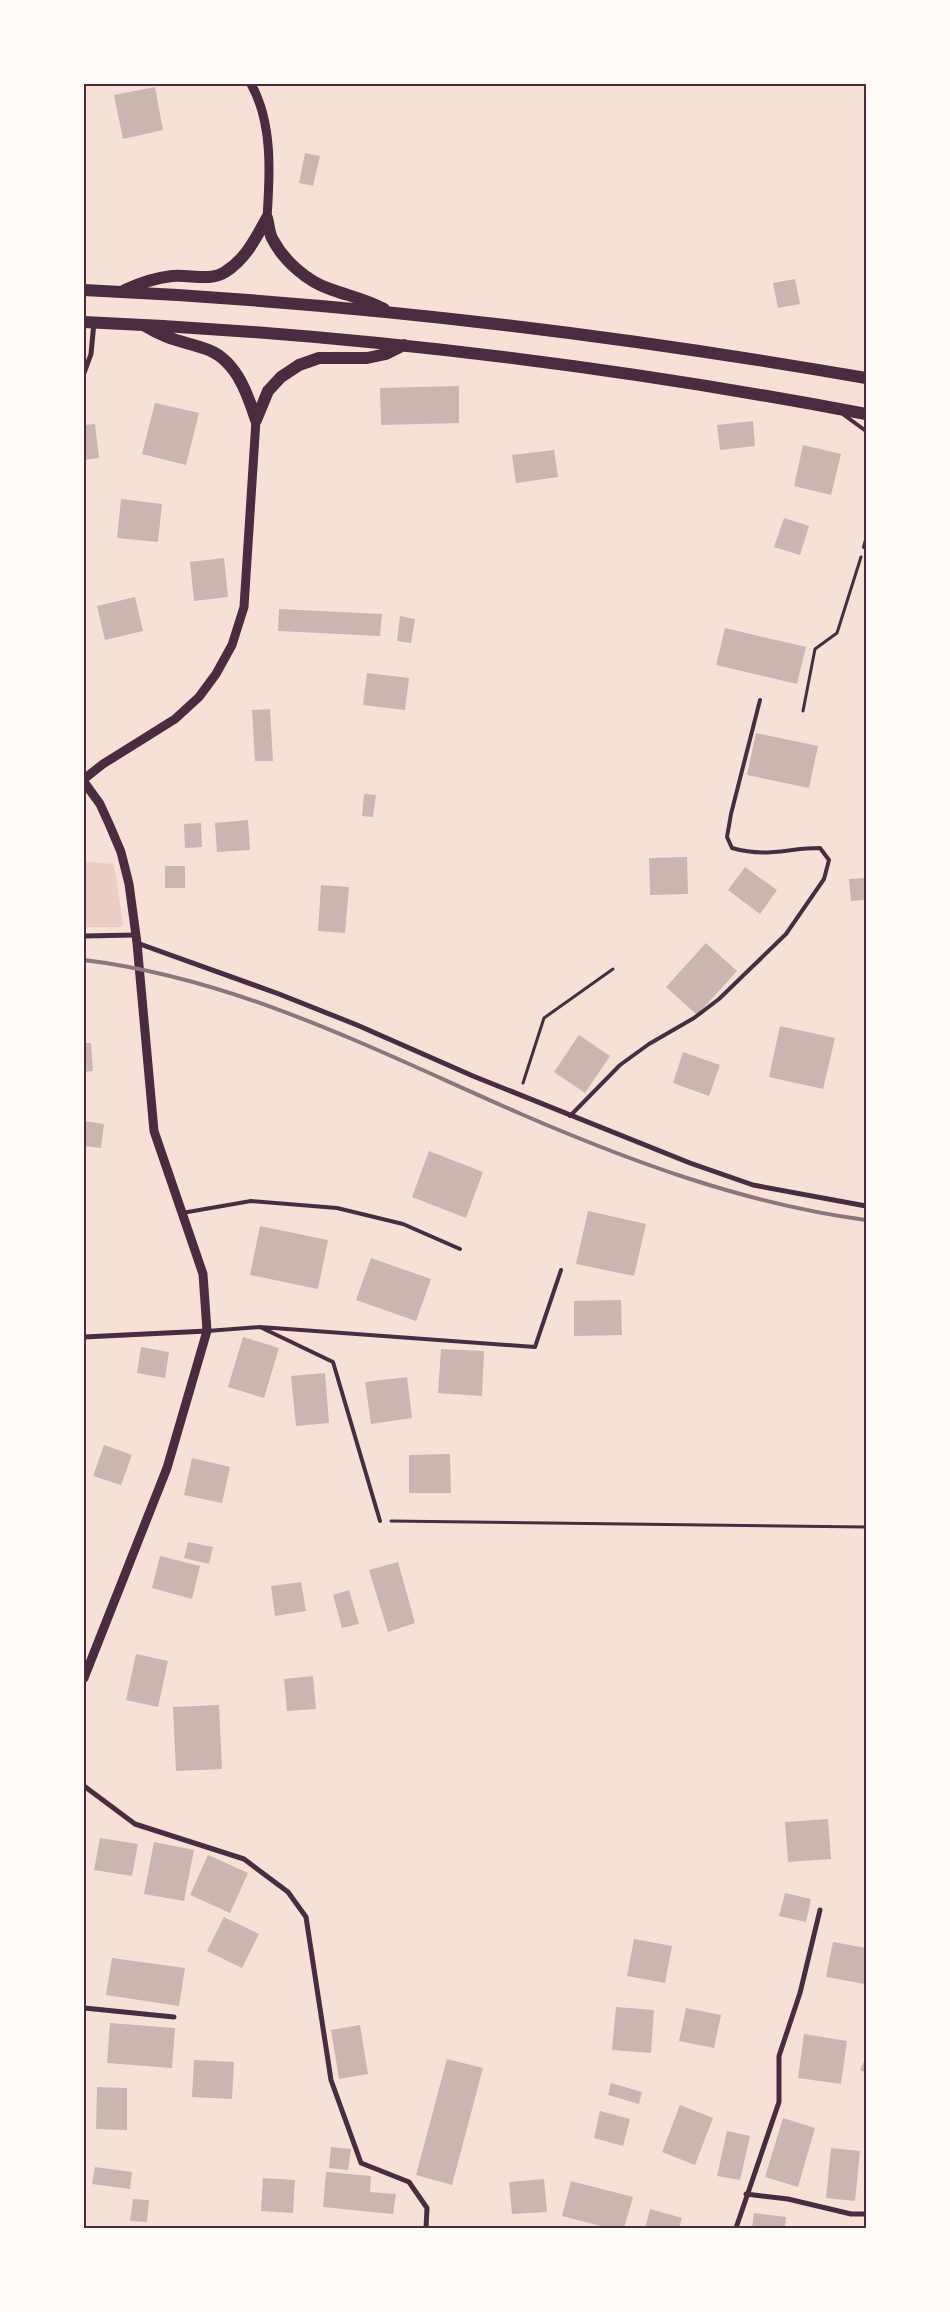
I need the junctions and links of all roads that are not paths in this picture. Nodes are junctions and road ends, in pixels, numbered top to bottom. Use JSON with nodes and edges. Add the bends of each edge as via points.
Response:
{"nodes":[{"id":1,"x":251,"y":84,"type":"edge"},
{"id":2,"x":267,"y":218,"type":"junction"},
{"id":3,"x":84,"y":290,"type":"edge"},
{"id":4,"x":121,"y":291,"type":"junction"},
{"id":5,"x":388,"y":311,"type":"junction"},
{"id":6,"x":89,"y":322,"type":"edge"},
{"id":7,"x":143,"y":325,"type":"junction"},
{"id":8,"x":404,"y":345,"type":"junction"},
{"id":9,"x":84,"y":373,"type":"edge"},
{"id":10,"x":866,"y":378,"type":"edge"},
{"id":11,"x":826,"y":406,"type":"junction"},
{"id":12,"x":866,"y":414,"type":"edge"},
{"id":13,"x":256,"y":420,"type":"junction"},
{"id":14,"x":866,"y":431,"type":"edge"},
{"id":15,"x":866,"y":540,"type":"edge"},
{"id":16,"x":864,"y":547,"type":"road end"},
{"id":17,"x":760,"y":700,"type":"dead end"},
{"id":18,"x":84,"y":780,"type":"edge"},
{"id":19,"x":84,"y":936,"type":"edge"},
{"id":20,"x":136,"y":939,"type":"junction"},
{"id":21,"x":570,"y":1116,"type":"junction"},
{"id":22,"x":866,"y":1206,"type":"edge"},
{"id":23,"x":182,"y":1213,"type":"junction"},
{"id":24,"x":460,"y":1249,"type":"dead end"},
{"id":25,"x":561,"y":1270,"type":"dead end"},
{"id":26,"x":260,"y":1328,"type":"junction"},
{"id":27,"x":207,"y":1332,"type":"junction"},
{"id":28,"x":84,"y":1337,"type":"edge"},
{"id":29,"x":380,"y":1521,"type":"road end"},
{"id":30,"x":84,"y":1678,"type":"edge"},
{"id":31,"x":84,"y":1786,"type":"edge"},
{"id":32,"x":820,"y":1910,"type":"dead end"},
{"id":33,"x":84,"y":2008,"type":"edge"},
{"id":34,"x":174,"y":2016,"type":"dead end"},
{"id":35,"x":746,"y":2194,"type":"junction"},
{"id":36,"x":866,"y":2214,"type":"edge"},
{"id":37,"x":426,"y":2228,"type":"edge"},
{"id":38,"x":736,"y":2228,"type":"edge"}],
"edges":[{"from":1,"to":2,"type":"street","via":[[260,100],[270,168]]},
{"from":2,"to":4,"type":"main road","via":[[253,244],[224,273],[145,281]]},
{"from":2,"to":5,"type":"main road","via":[[272,239],[281,252],[310,280]]},
{"from":3,"to":4,"type":"main road"},
{"from":4,"to":5,"type":"main road"},
{"from":5,"to":10,"type":"main road","via":[[618,338]]},
{"from":6,"to":7,"type":"main road"},
{"from":6,"to":9,"type":"street","via":[[91,354]]},
{"from":7,"to":8,"type":"main road"},
{"from":7,"to":13,"type":"main road","via":[[162,336],[205,348],[222,358],[247,391]]},
{"from":8,"to":11,"type":"main road","via":[[617,371]]},
{"from":8,"to":13,"type":"main road","via":[[386,354],[367,358],[319,358],[299,365],[268,391]]},
{"from":11,"to":12,"type":"main road"},
{"from":11,"to":14,"type":"lane"},
{"from":13,"to":18,"type":"street","via":[[244,607],[232,645],[199,697],[175,719],[103,764]]},
{"from":15,"to":16,"type":"lane"},
{"from":17,"to":21,"type":"lane","via":[[727,837],[732,848],[748,853],[772,854],[796,848],[820,848],[829,860],[824,880],[786,934],[719,999],[620,1065]]},
{"from":18,"to":20,"type":"street","via":[[100,804],[121,852]]},
{"from":19,"to":20,"type":"street"},
{"from":20,"to":21,"type":"street","via":[[357,1025]]},
{"from":20,"to":23,"type":"street","via":[[154,1131]]},
{"from":21,"to":22,"type":"street","via":[[690,1164],[753,1185]]},
{"from":23,"to":24,"type":"lane","via":[[250,1201],[337,1208],[403,1224]]},
{"from":23,"to":27,"type":"street","via":[[203,1274]]},
{"from":25,"to":26,"type":"lane","via":[[535,1347]]},
{"from":26,"to":27,"type":"lane"},
{"from":26,"to":29,"type":"lane","via":[[333,1362]]},
{"from":27,"to":28,"type":"street"},
{"from":27,"to":30,"type":"street","via":[[167,1468]]},
{"from":31,"to":37,"type":"street","via":[[135,1824],[244,1859],[288,1892],[306,1916],[331,2080],[361,2163],[409,2182],[427,2208]]},
{"from":32,"to":35,"type":"street","via":[[800,1993],[779,2056],[779,2102]]},
{"from":33,"to":34,"type":"street"},
{"from":35,"to":36,"type":"street"},
{"from":35,"to":38,"type":"street"}]}
